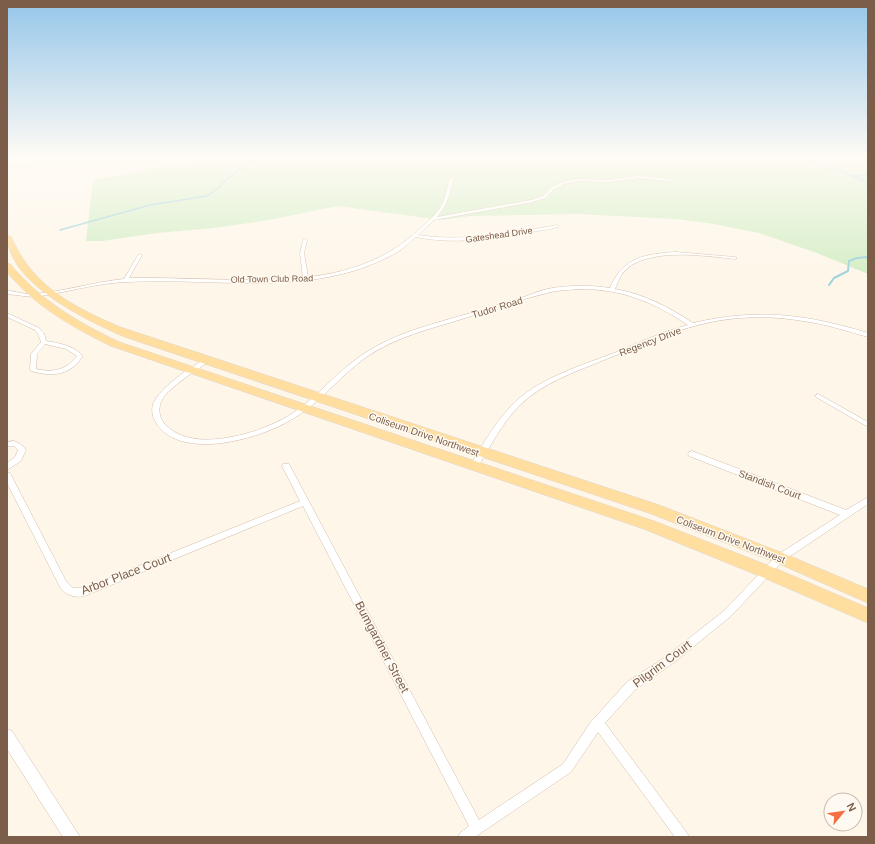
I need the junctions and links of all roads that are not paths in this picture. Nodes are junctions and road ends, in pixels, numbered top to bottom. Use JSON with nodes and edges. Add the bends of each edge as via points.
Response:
{"nodes":[{"id":1,"x":446,"y":198,"type":"edge"},
{"id":2,"x":540,"y":198,"type":"edge"},
{"id":3,"x":433,"y":219,"type":"junction"},
{"id":4,"x":557,"y":226,"type":"dead end"},
{"id":5,"x":417,"y":236,"type":"junction"},
{"id":6,"x":7,"y":237,"type":"edge"},
{"id":7,"x":304,"y":240,"type":"dead end"},
{"id":8,"x":140,"y":255,"type":"dead end"},
{"id":9,"x":735,"y":258,"type":"dead end"},
{"id":10,"x":7,"y":266,"type":"edge"},
{"id":11,"x":306,"y":278,"type":"junction"},
{"id":12,"x":126,"y":280,"type":"junction"},
{"id":13,"x":612,"y":290,"type":"junction"},
{"id":14,"x":7,"y":292,"type":"edge"},
{"id":15,"x":50,"y":292,"type":"junction"},
{"id":16,"x":33,"y":295,"type":"junction"},
{"id":17,"x":7,"y":315,"type":"edge"},
{"id":18,"x":692,"y":325,"type":"junction"},
{"id":19,"x":868,"y":335,"type":"edge"},
{"id":20,"x":44,"y":342,"type":"junction"},
{"id":21,"x":206,"y":361,"type":"junction"},
{"id":22,"x":193,"y":370,"type":"junction"},
{"id":23,"x":818,"y":396,"type":"dead end"},
{"id":24,"x":316,"y":397,"type":"junction"},
{"id":25,"x":305,"y":408,"type":"junction"},
{"id":26,"x":868,"y":425,"type":"edge"},
{"id":27,"x":7,"y":444,"type":"edge"},
{"id":28,"x":482,"y":453,"type":"junction"},
{"id":29,"x":692,"y":454,"type":"dead end"},
{"id":30,"x":286,"y":466,"type":"dead end"},
{"id":31,"x":474,"y":466,"type":"junction"},
{"id":32,"x":7,"y":467,"type":"edge"},
{"id":33,"x":7,"y":475,"type":"edge"},
{"id":34,"x":868,"y":500,"type":"edge"},
{"id":35,"x":305,"y":502,"type":"junction"},
{"id":36,"x":847,"y":514,"type":"junction"},
{"id":37,"x":780,"y":558,"type":"junction"},
{"id":38,"x":767,"y":572,"type":"junction"},
{"id":39,"x":868,"y":596,"type":"edge"},
{"id":40,"x":868,"y":616,"type":"edge"},
{"id":41,"x":598,"y":722,"type":"junction"},
{"id":42,"x":7,"y":736,"type":"edge"},
{"id":43,"x":477,"y":828,"type":"junction"},
{"id":44,"x":72,"y":837,"type":"edge"},
{"id":45,"x":464,"y":837,"type":"edge"},
{"id":46,"x":683,"y":837,"type":"edge"}],
"edges":[{"from":1,"to":3,"type":"street","name":"Old Town Club Road"},
{"from":2,"to":3,"type":"street"},
{"from":3,"to":5,"type":"street","name":"Old Town Club Road"},
{"from":4,"to":5,"type":"street","name":"Gateshead Drive","via":[[473,240]]},
{"from":5,"to":11,"type":"street","name":"Old Town Club Road","via":[[396,252],[374,263],[347,272]]},
{"from":6,"to":15,"type":"main road","name":"Coliseum Drive Northwest","via":[[31,276]]},
{"from":7,"to":11,"type":"street","via":[[302,253]]},
{"from":8,"to":12,"type":"street"},
{"from":9,"to":13,"type":"street","via":[[677,253],[645,258],[626,267],[617,277]]},
{"from":10,"to":16,"type":"main road","name":"Coliseum Drive Northwest"},
{"from":11,"to":12,"type":"street","name":"Old Town Club Road","via":[[266,281]]},
{"from":12,"to":15,"type":"street","name":"Old Town Club Road"},
{"from":13,"to":18,"type":"street","name":"Tudor Road","via":[[646,299]]},
{"from":13,"to":24,"type":"street","name":"Tudor Road","via":[[565,288],[547,291],[397,339],[360,358]]},
{"from":14,"to":16,"type":"street","name":"Old Town Club Road"},
{"from":15,"to":16,"type":"street","name":"Old Town Club Road"},
{"from":15,"to":21,"type":"main road","name":"Coliseum Drive Northwest","via":[[96,321],[129,336]]},
{"from":16,"to":22,"type":"main road","name":"Coliseum Drive Northwest","via":[[82,328],[115,344]]},
{"from":17,"to":20,"type":"street","via":[[37,329]]},
{"from":18,"to":19,"type":"street","name":"Regency Drive","via":[[738,316],[772,316],[823,322]]},
{"from":18,"to":28,"type":"street","name":"Regency Drive","via":[[573,370],[531,392],[500,424]]},
{"from":20,"to":20,"type":"street","via":[[34,354],[33,370],[47,374],[76,364],[80,356],[74,350]]},
{"from":21,"to":22,"type":"street","name":"Tudor Road"},
{"from":21,"to":24,"type":"main road","name":"Coliseum Drive Northwest"},
{"from":22,"to":25,"type":"main road","name":"Coliseum Drive Northwest"},
{"from":22,"to":25,"type":"street","name":"Tudor Road","via":[[166,391],[159,399],[156,410],[161,425],[183,439],[209,442],[232,439],[285,421]]},
{"from":23,"to":26,"type":"street"},
{"from":24,"to":25,"type":"street","name":"Tudor Road"},
{"from":24,"to":28,"type":"main road","name":"Coliseum Drive Northwest"},
{"from":25,"to":31,"type":"main road","name":"Coliseum Drive Northwest"},
{"from":27,"to":32,"type":"street","via":[[16,445],[22,450],[18,459]]},
{"from":28,"to":31,"type":"street","name":"Regency Drive"},
{"from":28,"to":37,"type":"main road","name":"Coliseum Drive Northwest","via":[[654,509]]},
{"from":29,"to":36,"type":"street","name":"Standish Court"},
{"from":30,"to":35,"type":"street","name":"Bumgardner Street"},
{"from":31,"to":38,"type":"main road","name":"Coliseum Drive Northwest","via":[[649,525]]},
{"from":33,"to":35,"type":"street","name":"Arbor Place Court","via":[[63,584],[68,591],[74,593],[84,592]]},
{"from":34,"to":36,"type":"street","name":"Pilgrim Court"},
{"from":35,"to":43,"type":"street","name":"Bumgardner Street"},
{"from":36,"to":37,"type":"street","name":"Pilgrim Court"},
{"from":37,"to":38,"type":"street","name":"Pilgrim Court"},
{"from":37,"to":39,"type":"main road","name":"Coliseum Drive Northwest"},
{"from":38,"to":40,"type":"main road","name":"Coliseum Drive Northwest"},
{"from":38,"to":41,"type":"street","name":"Pilgrim Court","via":[[728,613],[668,661],[631,686]]},
{"from":41,"to":43,"type":"street","name":"Pilgrim Court","via":[[567,768]]},
{"from":41,"to":46,"type":"street"},
{"from":42,"to":44,"type":"street"},
{"from":43,"to":45,"type":"street","name":"Pilgrim Court"}]}
